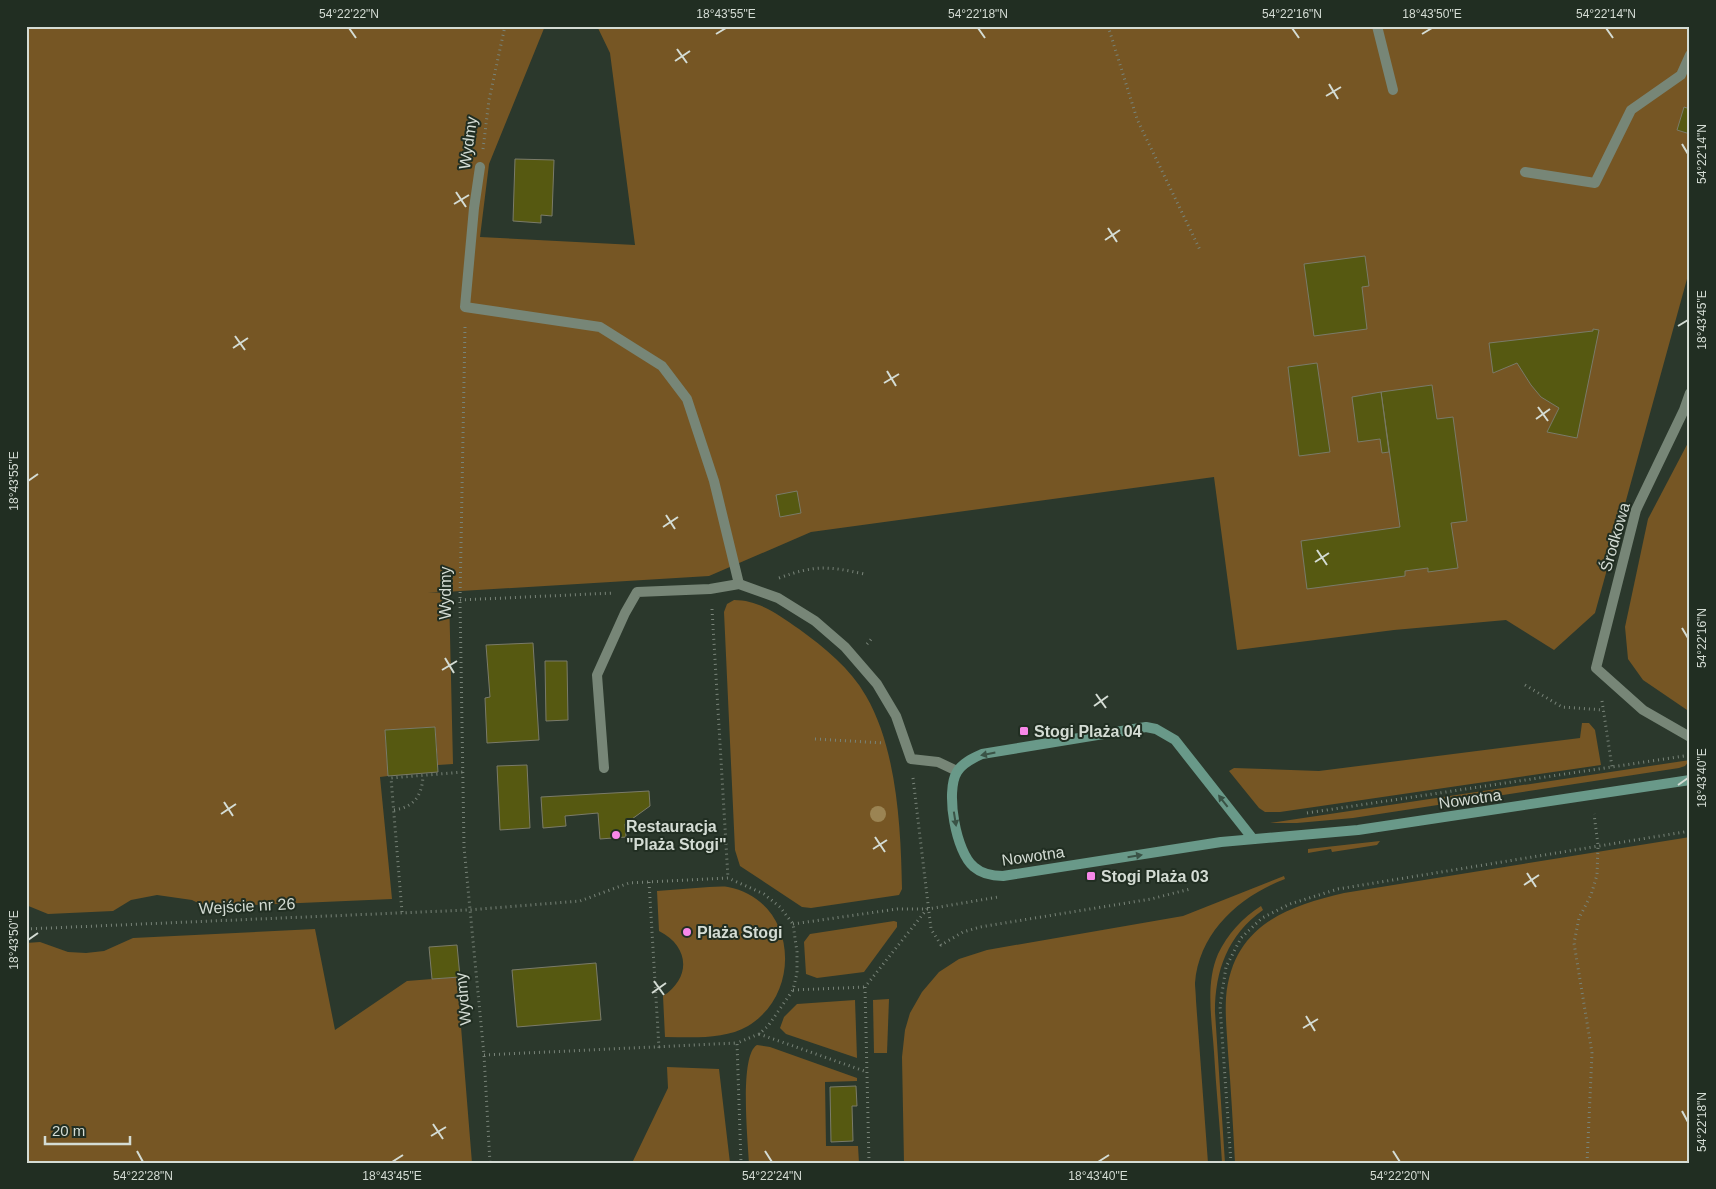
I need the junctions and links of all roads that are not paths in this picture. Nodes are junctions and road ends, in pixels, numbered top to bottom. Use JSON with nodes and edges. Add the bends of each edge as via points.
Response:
{"nodes":[{"id":1,"x":1377,"y":26,"type":"edge"},
{"id":2,"x":1690,"y":55,"type":"edge"},
{"id":3,"x":1393,"y":90,"type":"dead end"},
{"id":4,"x":480,"y":167,"type":"road end"},
{"id":5,"x":1525,"y":172,"type":"dead end"},
{"id":6,"x":1690,"y":393,"type":"edge"},
{"id":7,"x":739,"y":584,"type":"junction"},
{"id":8,"x":1690,"y":737,"type":"edge"},
{"id":9,"x":604,"y":768,"type":"dead end"},
{"id":10,"x":957,"y":771,"type":"junction"},
{"id":11,"x":1690,"y":780,"type":"edge"},
{"id":12,"x":1253,"y":839,"type":"junction"}],
"edges":[{"from":1,"to":3,"type":"street"},
{"from":2,"to":5,"type":"street","via":[[1681,75],[1631,110],[1595,183]]},
{"from":4,"to":7,"type":"street","name":"Wydmy","via":[[465,307],[600,327],[662,366],[687,399],[714,482]]},
{"from":6,"to":8,"type":"street","name":"Środkowa","via":[[1636,510],[1596,668],[1643,710]]},
{"from":7,"to":9,"type":"street","via":[[710,589],[637,592],[598,675]]},
{"from":7,"to":10,"type":"street","via":[[778,598],[845,647],[877,684],[896,716],[911,759],[938,762]]},
{"from":12,"to":10,"type":"street","one_way":true,"via":[[1175,740],[1156,728],[982,754]]},
{"from":10,"to":12,"type":"street","name":"Nowotna","one_way":true,"via":[[951,789],[962,853],[974,868],[992,876]]},
{"from":11,"to":12,"type":"street","name":"Nowotna","via":[[1358,830]]}]}
